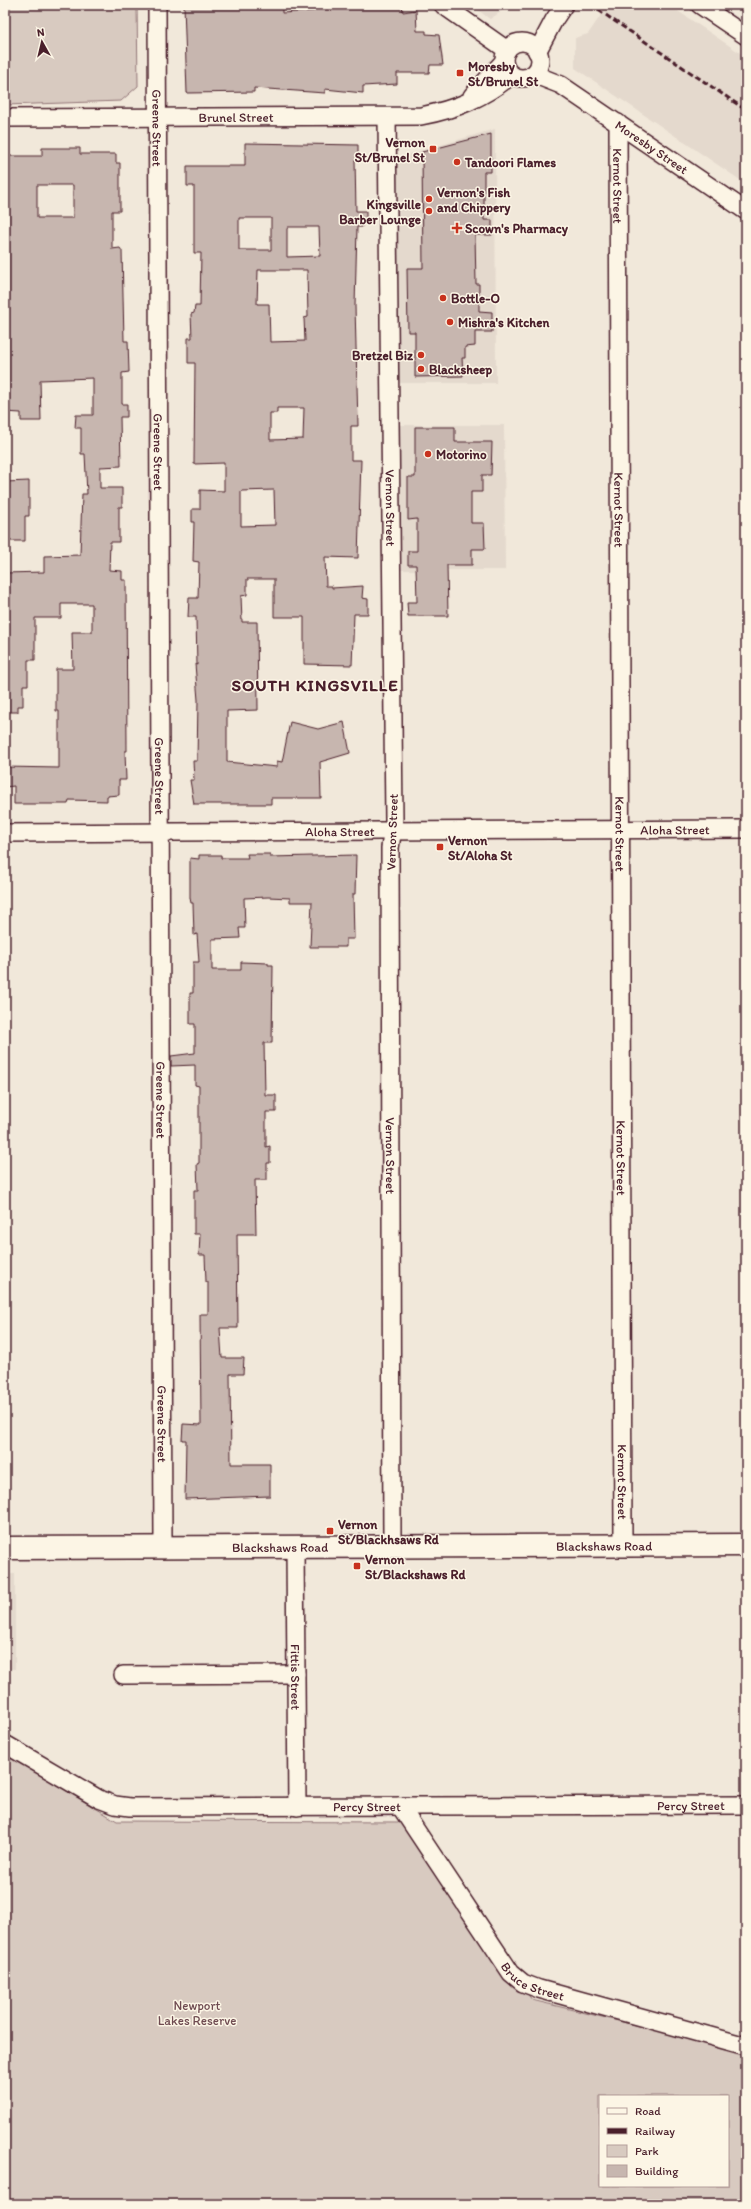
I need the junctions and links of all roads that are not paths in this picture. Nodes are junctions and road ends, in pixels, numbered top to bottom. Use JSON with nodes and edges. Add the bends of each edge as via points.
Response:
{"nodes":[{"id":1,"x":157,"y":5,"type":"edge"},
{"id":2,"x":443,"y":5,"type":"edge"},
{"id":3,"x":564,"y":5,"type":"edge"},
{"id":4,"x":700,"y":5,"type":"edge"},
{"id":5,"x":746,"y":36,"type":"edge"},
{"id":6,"x":534,"y":58,"type":"junction"},
{"id":7,"x":508,"y":62,"type":"junction"},
{"id":8,"x":387,"y":117,"type":"junction"},
{"id":9,"x":5,"y":118,"type":"edge"},
{"id":10,"x":157,"y":118,"type":"junction"},
{"id":11,"x":618,"y":123,"type":"junction"},
{"id":12,"x":746,"y":211,"type":"edge"},
{"id":13,"x":619,"y":829,"type":"junction"},
{"id":14,"x":746,"y":829,"type":"edge"},
{"id":15,"x":392,"y":832,"type":"junction"},
{"id":16,"x":5,"y":833,"type":"edge"},
{"id":17,"x":160,"y":833,"type":"junction"},
{"id":18,"x":746,"y":1545,"type":"edge"},
{"id":19,"x":392,"y":1546,"type":"junction"},
{"id":20,"x":623,"y":1546,"type":"junction"},
{"id":21,"x":163,"y":1547,"type":"junction"},
{"id":22,"x":295,"y":1547,"type":"junction"},
{"id":23,"x":5,"y":1548,"type":"edge"},
{"id":24,"x":296,"y":1674,"type":"junction"},
{"id":25,"x":122,"y":1675,"type":"dead end"},
{"id":26,"x":5,"y":1744,"type":"edge"},
{"id":27,"x":746,"y":1805,"type":"edge"},
{"id":28,"x":400,"y":1806,"type":"junction"},
{"id":29,"x":297,"y":1807,"type":"junction"},
{"id":30,"x":746,"y":2046,"type":"edge"}],
"edges":[{"from":1,"to":10,"type":"street","name":"Greene Street"},
{"from":2,"to":7,"type":"street"},
{"from":3,"to":6,"type":"street"},
{"from":4,"to":5,"type":"street"},
{"from":6,"to":7,"type":"street","name":"Brunel Street","via":[[515,44]]},
{"from":6,"to":7,"type":"street","via":[[523,78]]},
{"from":6,"to":11,"type":"street","name":"Moresby Street","via":[[557,82]]},
{"from":7,"to":8,"type":"street","name":"Brunel Street","via":[[489,93],[445,111],[421,116]]},
{"from":8,"to":10,"type":"street","name":"Brunel Street"},
{"from":8,"to":15,"type":"street","name":"Vernon Street","via":[[394,821]]},
{"from":9,"to":10,"type":"street","name":"Brunel Street"},
{"from":10,"to":17,"type":"street","name":"Greene Street"},
{"from":11,"to":12,"type":"street","name":"Moresby Street"},
{"from":11,"to":13,"type":"street","name":"Kernot Street"},
{"from":13,"to":14,"type":"street","name":"Aloha Street"},
{"from":13,"to":15,"type":"street","name":"Aloha Street"},
{"from":13,"to":20,"type":"street","name":"Kernot Street"},
{"from":15,"to":17,"type":"street","name":"Aloha Street"},
{"from":15,"to":19,"type":"street","name":"Vernon Street"},
{"from":16,"to":17,"type":"street","name":"Aloha Street"},
{"from":17,"to":21,"type":"street","name":"Greene Street"},
{"from":18,"to":20,"type":"main road","name":"Blackshaws Road"},
{"from":19,"to":20,"type":"main road","name":"Blackshaws Road"},
{"from":19,"to":22,"type":"main road","name":"Blackshaws Road"},
{"from":21,"to":22,"type":"main road","name":"Blackshaws Road"},
{"from":21,"to":23,"type":"main road","name":"Blackshaws Road"},
{"from":22,"to":24,"type":"street","name":"Fittis Street"},
{"from":24,"to":25,"type":"street"},
{"from":24,"to":29,"type":"street","name":"Fittis Street"},
{"from":26,"to":29,"type":"street","name":"Percy Street","via":[[99,1799],[115,1805]]},
{"from":27,"to":28,"type":"street","name":"Percy Street"},
{"from":28,"to":29,"type":"street","name":"Percy Street"},
{"from":28,"to":30,"type":"street","name":"Bruce Street","via":[[511,1972],[523,1983]]}]}
